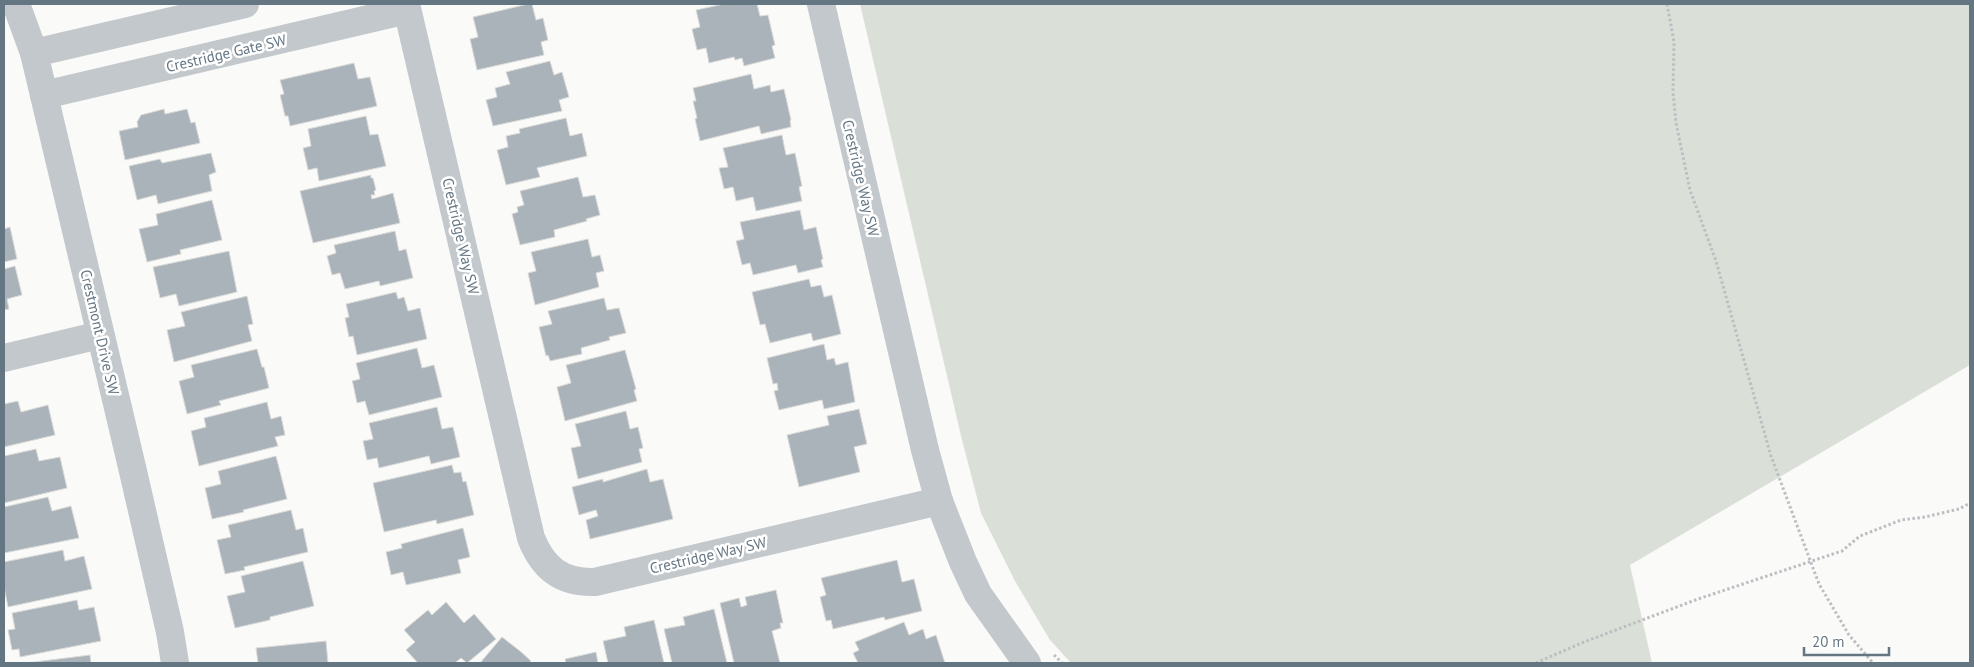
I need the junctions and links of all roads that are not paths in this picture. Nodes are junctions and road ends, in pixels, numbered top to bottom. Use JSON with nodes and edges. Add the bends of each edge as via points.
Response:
{"nodes":[{"id":1,"x":16,"y":4,"type":"edge"},
{"id":2,"x":245,"y":4,"type":"edge"},
{"id":3,"x":821,"y":4,"type":"edge"},
{"id":4,"x":407,"y":7,"type":"edge"},
{"id":5,"x":34,"y":53,"type":"junction"},
{"id":6,"x":44,"y":95,"type":"junction"},
{"id":7,"x":100,"y":335,"type":"junction"},
{"id":8,"x":4,"y":358,"type":"edge"},
{"id":9,"x":939,"y":501,"type":"junction"},
{"id":10,"x":174,"y":663,"type":"edge"},
{"id":11,"x":1027,"y":663,"type":"edge"}],
"edges":[{"from":1,"to":5,"type":"street","name":"Crestmont Drive SW"},
{"from":2,"to":5,"type":"street"},
{"from":3,"to":9,"type":"street","name":"Crestridge Way SW"},
{"from":4,"to":6,"type":"street","name":"Crestridge Gate SW"},
{"from":4,"to":9,"type":"street","name":"Crestridge Way SW","via":[[531,538],[538,555],[547,565],[559,575],[595,582]]},
{"from":5,"to":6,"type":"street","name":"Crestmont Drive SW"},
{"from":6,"to":7,"type":"street","name":"Crestmont Drive SW"},
{"from":7,"to":8,"type":"street"},
{"from":7,"to":10,"type":"street","name":"Crestmont Drive SW"},
{"from":9,"to":11,"type":"street","via":[[978,594]]}]}
